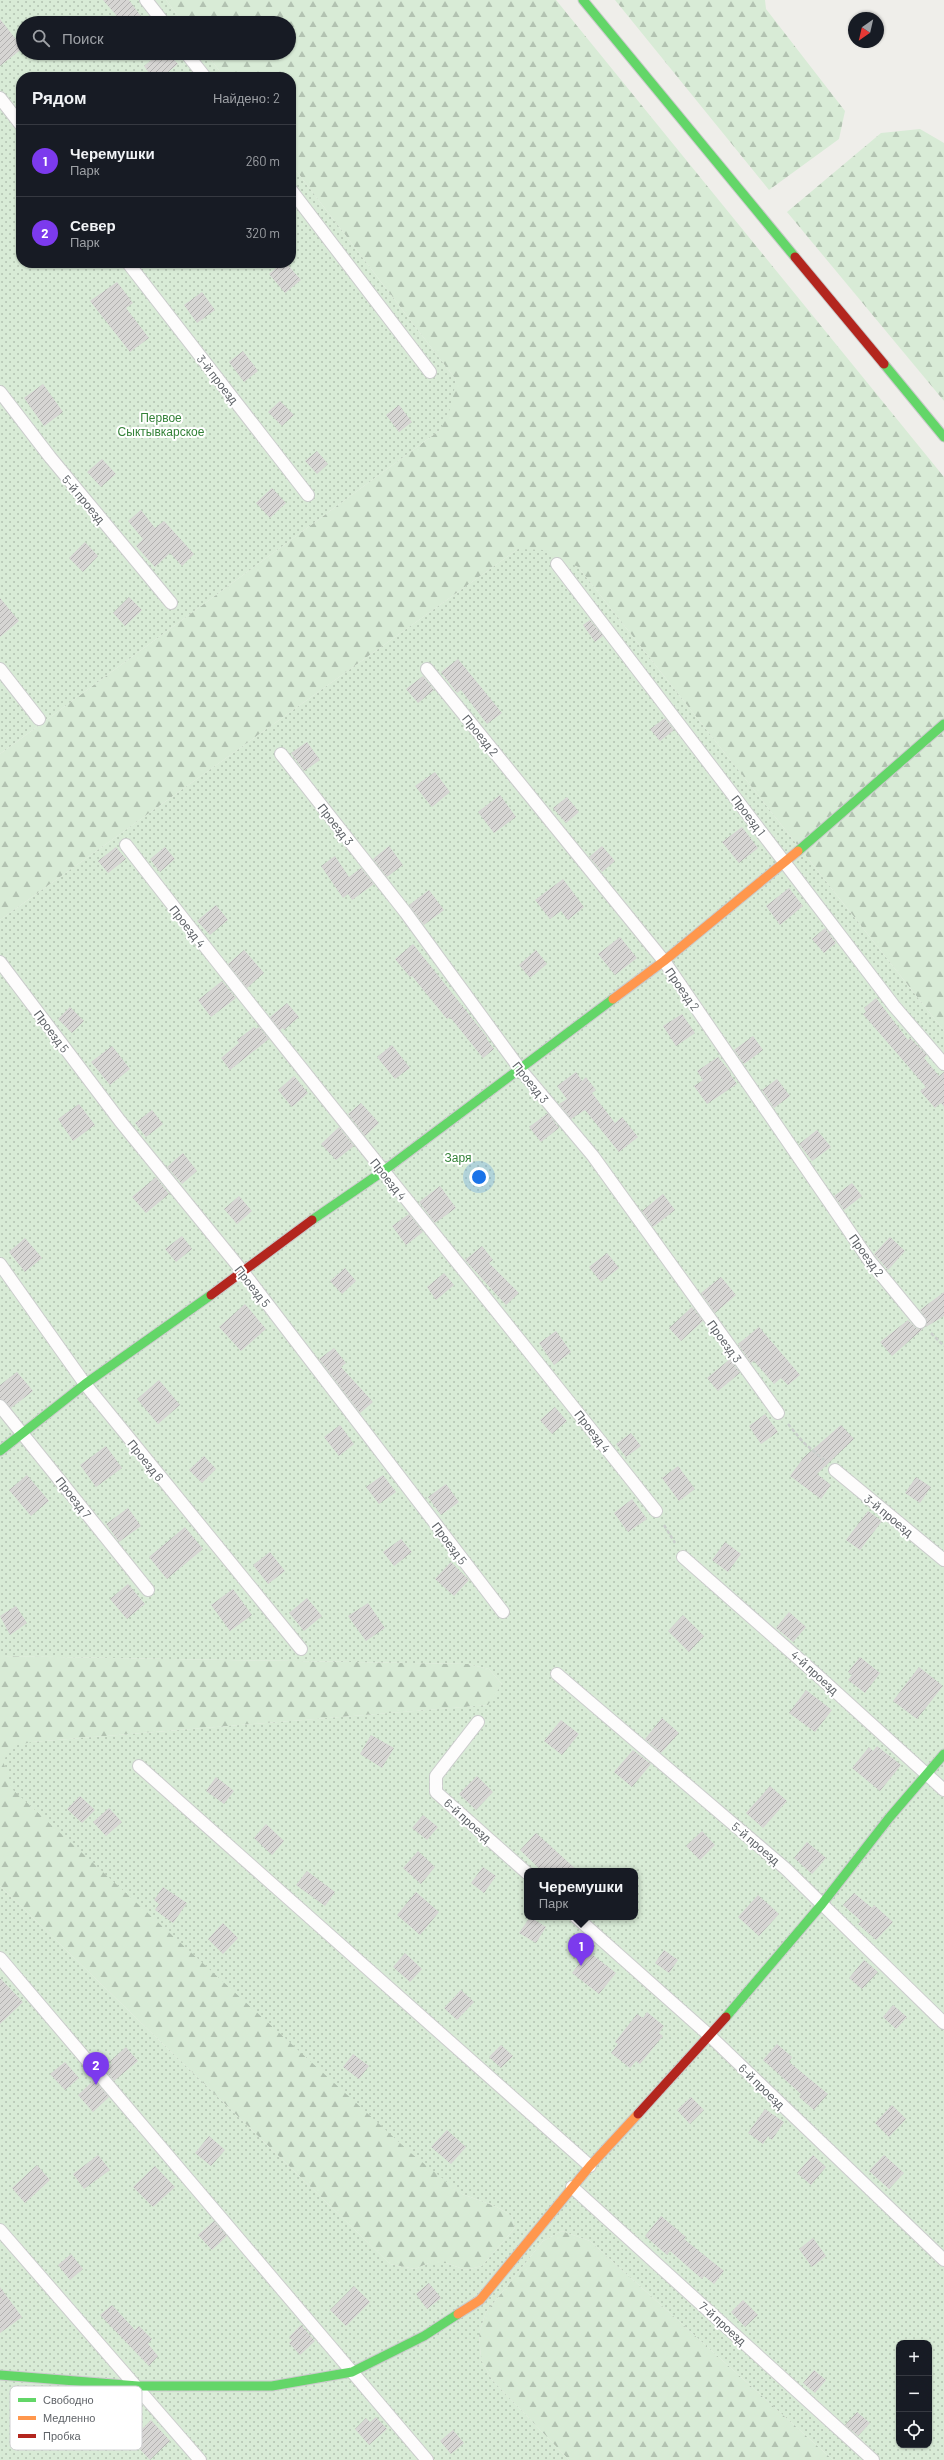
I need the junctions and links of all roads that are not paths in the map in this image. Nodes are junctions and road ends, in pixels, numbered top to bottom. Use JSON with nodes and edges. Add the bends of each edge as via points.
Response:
{"nodes":[{"id":1,"x":146,"y":0,"type":"edge"},
{"id":2,"x":583,"y":0,"type":"edge"},
{"id":3,"x":159,"y":16,"type":"edge"},
{"id":4,"x":192,"y":60,"type":"edge"},
{"id":5,"x":201,"y":72,"type":"edge"},
{"id":6,"x":0,"y":98,"type":"edge"},
{"id":7,"x":16,"y":119,"type":"edge"},
{"id":8,"x":296,"y":197,"type":"edge"},
{"id":9,"x":132,"y":268,"type":"edge"},
{"id":10,"x":430,"y":372,"type":"dead end"},
{"id":11,"x":0,"y":392,"type":"edge"},
{"id":12,"x":944,"y":437,"type":"edge"},
{"id":13,"x":308,"y":495,"type":"dead end"},
{"id":14,"x":557,"y":564,"type":"dead end"},
{"id":15,"x":171,"y":603,"type":"dead end"},
{"id":16,"x":0,"y":669,"type":"edge"},
{"id":17,"x":427,"y":669,"type":"dead end"},
{"id":18,"x":39,"y":719,"type":"dead end"},
{"id":19,"x":944,"y":724,"type":"edge"},
{"id":20,"x":280,"y":754,"type":"dead end"},
{"id":21,"x":126,"y":845,"type":"dead end"},
{"id":22,"x":785,"y":862,"type":"junction"},
{"id":23,"x":0,"y":962,"type":"edge"},
{"id":24,"x":664,"y":962,"type":"junction"},
{"id":25,"x":944,"y":1064,"type":"edge"},
{"id":26,"x":520,"y":1069,"type":"junction"},
{"id":27,"x":382,"y":1172,"type":"junction"},
{"id":28,"x":0,"y":1264,"type":"edge"},
{"id":29,"x":243,"y":1272,"type":"junction"},
{"id":30,"x":920,"y":1322,"type":"dead end"},
{"id":31,"x":85,"y":1384,"type":"junction"},
{"id":32,"x":0,"y":1406,"type":"edge"},
{"id":33,"x":778,"y":1413,"type":"road end"},
{"id":34,"x":24,"y":1434,"type":"junction"},
{"id":35,"x":0,"y":1451,"type":"edge"},
{"id":36,"x":835,"y":1470,"type":"road end"},
{"id":37,"x":656,"y":1511,"type":"road end"},
{"id":38,"x":683,"y":1557,"type":"road end"},
{"id":39,"x":944,"y":1560,"type":"edge"},
{"id":40,"x":148,"y":1590,"type":"dead end"},
{"id":41,"x":503,"y":1612,"type":"dead end"},
{"id":42,"x":301,"y":1649,"type":"dead end"},
{"id":43,"x":557,"y":1674,"type":"dead end"},
{"id":44,"x":478,"y":1722,"type":"dead end"},
{"id":45,"x":944,"y":1754,"type":"edge"},
{"id":46,"x":139,"y":1766,"type":"dead end"},
{"id":47,"x":927,"y":1773,"type":"junction"},
{"id":48,"x":944,"y":1790,"type":"edge"},
{"id":49,"x":524,"y":1870,"type":"edge"},
{"id":50,"x":822,"y":1904,"type":"junction"},
{"id":51,"x":579,"y":1920,"type":"edge"},
{"id":52,"x":0,"y":1958,"type":"edge"},
{"id":53,"x":944,"y":2023,"type":"edge"},
{"id":54,"x":710,"y":2036,"type":"junction"},
{"id":55,"x":590,"y":2166,"type":"junction"},
{"id":56,"x":572,"y":2187,"type":"junction"},
{"id":57,"x":0,"y":2230,"type":"edge"},
{"id":58,"x":944,"y":2260,"type":"edge"},
{"id":59,"x":352,"y":2372,"type":"junction"},
{"id":60,"x":0,"y":2375,"type":"edge"},
{"id":61,"x":138,"y":2386,"type":"junction"},
{"id":62,"x":142,"y":2391,"type":"edge"},
{"id":63,"x":200,"y":2460,"type":"edge"},
{"id":64,"x":427,"y":2460,"type":"edge"},
{"id":65,"x":874,"y":2460,"type":"edge"}],
"edges":[{"from":1,"to":3,"type":"lane"},
{"from":2,"to":12,"type":"street"},
{"from":4,"to":5,"type":"lane"},
{"from":6,"to":7,"type":"lane"},
{"from":8,"to":10,"type":"lane"},
{"from":9,"to":13,"type":"lane","name":"3-й проезд"},
{"from":11,"to":15,"type":"lane","name":"5-й проезд","via":[[50,457]]},
{"from":14,"to":22,"type":"lane","name":"Проезд 1"},
{"from":16,"to":18,"type":"lane"},
{"from":17,"to":24,"type":"lane","name":"Проезд 2"},
{"from":19,"to":22,"type":"street"},
{"from":20,"to":26,"type":"lane","name":"Проезд 3","via":[[406,913]]},
{"from":21,"to":27,"type":"lane","name":"Проезд 4"},
{"from":22,"to":24,"type":"street"},
{"from":22,"to":25,"type":"lane","name":"Проезд 1","via":[[894,1006]]},
{"from":23,"to":29,"type":"lane","name":"Проезд 5","via":[[120,1120]]},
{"from":24,"to":26,"type":"street"},
{"from":24,"to":30,"type":"lane","name":"Проезд 2","via":[[869,1260]]},
{"from":26,"to":27,"type":"street"},
{"from":26,"to":33,"type":"lane","name":"Проезд 3","via":[[593,1156]]},
{"from":27,"to":29,"type":"street","via":[[313,1219]]},
{"from":27,"to":37,"type":"lane","name":"Проезд 4","via":[[510,1326]]},
{"from":28,"to":31,"type":"lane","name":"Проезд 6"},
{"from":29,"to":31,"type":"street"},
{"from":29,"to":41,"type":"lane","name":"Проезд 5"},
{"from":31,"to":34,"type":"street"},
{"from":31,"to":42,"type":"lane","name":"Проезд 6"},
{"from":32,"to":34,"type":"lane","name":"Проезд 7"},
{"from":34,"to":35,"type":"street"},
{"from":34,"to":40,"type":"lane","name":"Проезд 7"},
{"from":36,"to":39,"type":"lane","name":"3-й проезд"},
{"from":38,"to":47,"type":"lane","name":"4-й проезд"},
{"from":43,"to":50,"type":"lane","name":"5-й проезд","via":[[786,1869]]},
{"from":44,"to":49,"type":"lane","name":"6-й проезд","via":[[436,1776],[436,1792]]},
{"from":45,"to":47,"type":"street"},
{"from":46,"to":55,"type":"lane"},
{"from":47,"to":48,"type":"lane","name":"4-й проезд"},
{"from":47,"to":50,"type":"street"},
{"from":50,"to":53,"type":"lane","name":"5-й проезд"},
{"from":50,"to":54,"type":"street"},
{"from":51,"to":54,"type":"lane","name":"6-й проезд"},
{"from":52,"to":59,"type":"lane"},
{"from":54,"to":55,"type":"street"},
{"from":54,"to":58,"type":"lane","name":"6-й проезд"},
{"from":55,"to":56,"type":"street"},
{"from":56,"to":59,"type":"street","via":[[480,2300],[424,2336]]},
{"from":56,"to":65,"type":"lane","name":"7-й проезд"},
{"from":57,"to":61,"type":"lane"},
{"from":59,"to":61,"type":"street","via":[[272,2386]]},
{"from":59,"to":64,"type":"lane"},
{"from":60,"to":61,"type":"street"},
{"from":62,"to":63,"type":"lane"}]}
